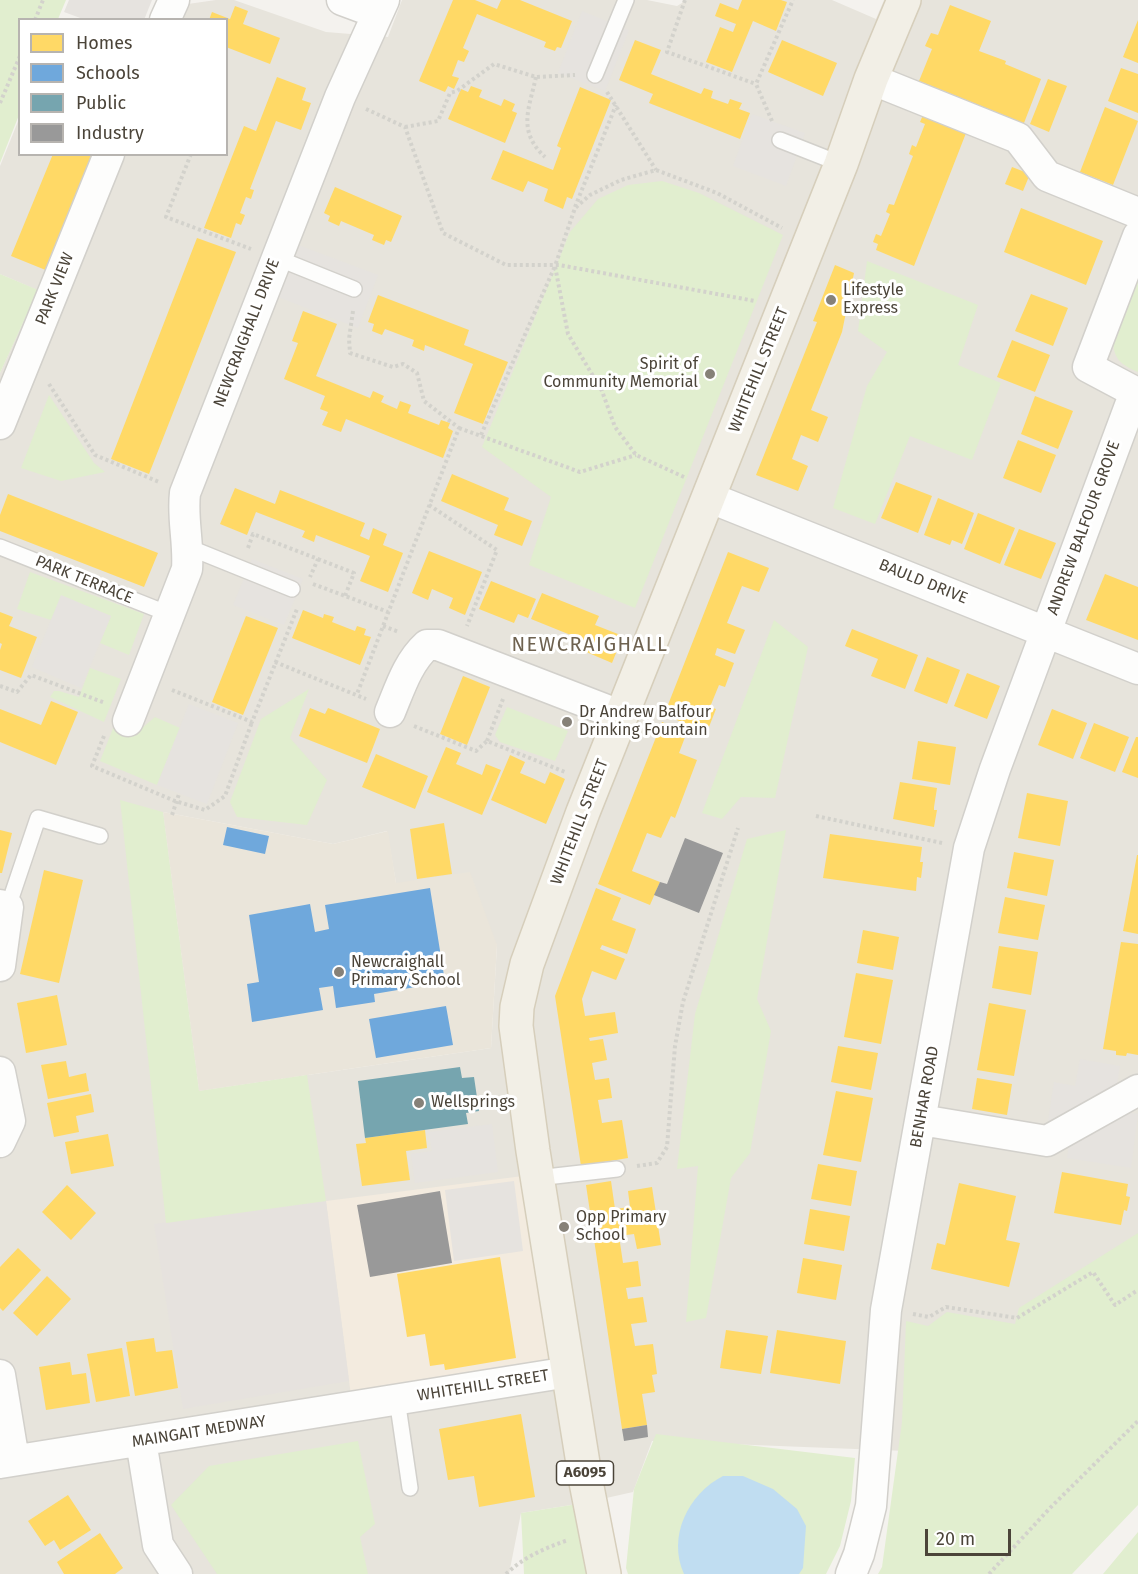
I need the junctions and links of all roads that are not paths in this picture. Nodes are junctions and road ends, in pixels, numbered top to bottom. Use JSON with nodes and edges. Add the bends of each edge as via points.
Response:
{"nodes":[{"id":1,"x":174,"y":0,"type":"edge"},
{"id":2,"x":342,"y":0,"type":"edge"},
{"id":3,"x":627,"y":0,"type":"edge"},
{"id":4,"x":897,"y":2,"type":"edge"},
{"id":5,"x":380,"y":7,"type":"edge"},
{"id":6,"x":166,"y":18,"type":"edge"},
{"id":7,"x":595,"y":75,"type":"road end"},
{"id":8,"x":871,"y":79,"type":"junction"},
{"id":9,"x":780,"y":140,"type":"road end"},
{"id":10,"x":109,"y":156,"type":"edge"},
{"id":11,"x":841,"y":164,"type":"junction"},
{"id":12,"x":1138,"y":213,"type":"edge"},
{"id":13,"x":1138,"y":236,"type":"edge"},
{"id":14,"x":277,"y":258,"type":"junction"},
{"id":15,"x":354,"y":289,"type":"road end"},
{"id":16,"x":1136,"y":392,"type":"edge"},
{"id":17,"x":0,"y":424,"type":"edge"},
{"id":18,"x":710,"y":493,"type":"junction"},
{"id":19,"x":0,"y":547,"type":"edge"},
{"id":20,"x":188,"y":547,"type":"junction"},
{"id":21,"x":292,"y":589,"type":"road end"},
{"id":22,"x":169,"y":614,"type":"junction"},
{"id":23,"x":1046,"y":631,"type":"junction"},
{"id":24,"x":1138,"y":669,"type":"edge"},
{"id":25,"x":390,"y":712,"type":"road end"},
{"id":26,"x":125,"y":713,"type":"road end"},
{"id":27,"x":622,"y":716,"type":"junction"},
{"id":28,"x":100,"y":836,"type":"dead end"},
{"id":29,"x":4,"y":906,"type":"edge"},
{"id":30,"x":0,"y":966,"type":"edge"},
{"id":31,"x":0,"y":1072,"type":"edge"},
{"id":32,"x":1138,"y":1090,"type":"edge"},
{"id":33,"x":921,"y":1120,"type":"junction"},
{"id":34,"x":0,"y":1142,"type":"edge"},
{"id":35,"x":617,"y":1169,"type":"road end"},
{"id":36,"x":537,"y":1178,"type":"junction"},
{"id":37,"x":569,"y":1372,"type":"junction"},
{"id":38,"x":0,"y":1375,"type":"edge"},
{"id":39,"x":397,"y":1400,"type":"junction"},
{"id":40,"x":141,"y":1441,"type":"junction"},
{"id":41,"x":7,"y":1461,"type":"edge"},
{"id":42,"x":410,"y":1488,"type":"dead end"},
{"id":43,"x":177,"y":1574,"type":"edge"},
{"id":44,"x":604,"y":1574,"type":"edge"},
{"id":45,"x":851,"y":1574,"type":"edge"}],
"edges":[{"from":1,"to":6,"type":"street"},
{"from":2,"to":5,"type":"street"},
{"from":3,"to":7,"type":"lane"},
{"from":4,"to":8,"type":"main road","name":"WHITEHILL STREET","number":"A6095"},
{"from":5,"to":14,"type":"street","name":"NEWCRAIGHALL DRIVE"},
{"from":8,"to":11,"type":"main road","name":"WHITEHILL STREET","number":"A6095"},
{"from":8,"to":12,"type":"street","via":[[1018,138],[1047,176]]},
{"from":9,"to":11,"type":"lane"},
{"from":10,"to":17,"type":"street","name":"PARK VIEW"},
{"from":11,"to":18,"type":"main road","name":"WHITEHILL STREET","number":"A6095"},
{"from":13,"to":16,"type":"street","name":"ANDREW BALFOUR GROVE","via":[[1088,367]]},
{"from":14,"to":15,"type":"lane"},
{"from":14,"to":20,"type":"street","name":"NEWCRAIGHALL DRIVE","via":[[185,493],[182,512]]},
{"from":16,"to":23,"type":"street","name":"ANDREW BALFOUR GROVE"},
{"from":18,"to":23,"type":"street","name":"BAULD DRIVE"},
{"from":18,"to":27,"type":"main road","name":"WHITEHILL STREET","number":"A6095"},
{"from":19,"to":22,"type":"lane","name":"PARK TERRACE"},
{"from":20,"to":21,"type":"lane"},
{"from":20,"to":22,"type":"street","name":"NEWCRAIGHALL DRIVE","via":[[187,569]]},
{"from":22,"to":26,"type":"street","name":"NEWCRAIGHALL DRIVE"},
{"from":23,"to":24,"type":"street","name":"BAULD DRIVE"},
{"from":23,"to":33,"type":"street","name":"BENHAR ROAD","via":[[969,848]]},
{"from":25,"to":27,"type":"street","via":[[418,653],[427,645],[438,645]]},
{"from":27,"to":36,"type":"main road","name":"WHITEHILL STREET","number":"A6095","via":[[527,964],[517,1007],[516,1026]]},
{"from":28,"to":29,"type":"lane","via":[[38,818]]},
{"from":29,"to":30,"type":"street"},
{"from":31,"to":34,"type":"street","via":[[10,1121]]},
{"from":32,"to":33,"type":"street","via":[[1047,1142]]},
{"from":33,"to":45,"type":"street","name":"BENHAR ROAD","via":[[886,1310],[871,1506]]},
{"from":35,"to":36,"type":"lane"},
{"from":36,"to":37,"type":"main road","name":"WHITEHILL STREET","number":"A6095"},
{"from":37,"to":39,"type":"street","name":"WHITEHILL STREET"},
{"from":37,"to":44,"type":"main road","name":"WHITEHILL STREET","number":"A6095"},
{"from":38,"to":41,"type":"street"},
{"from":39,"to":40,"type":"street","name":"MAINGAIT MEDWAY"},
{"from":39,"to":42,"type":"lane"},
{"from":40,"to":41,"type":"street","name":"MAINGAIT MEDWAY"},
{"from":40,"to":43,"type":"street","via":[[158,1545]]}]}
